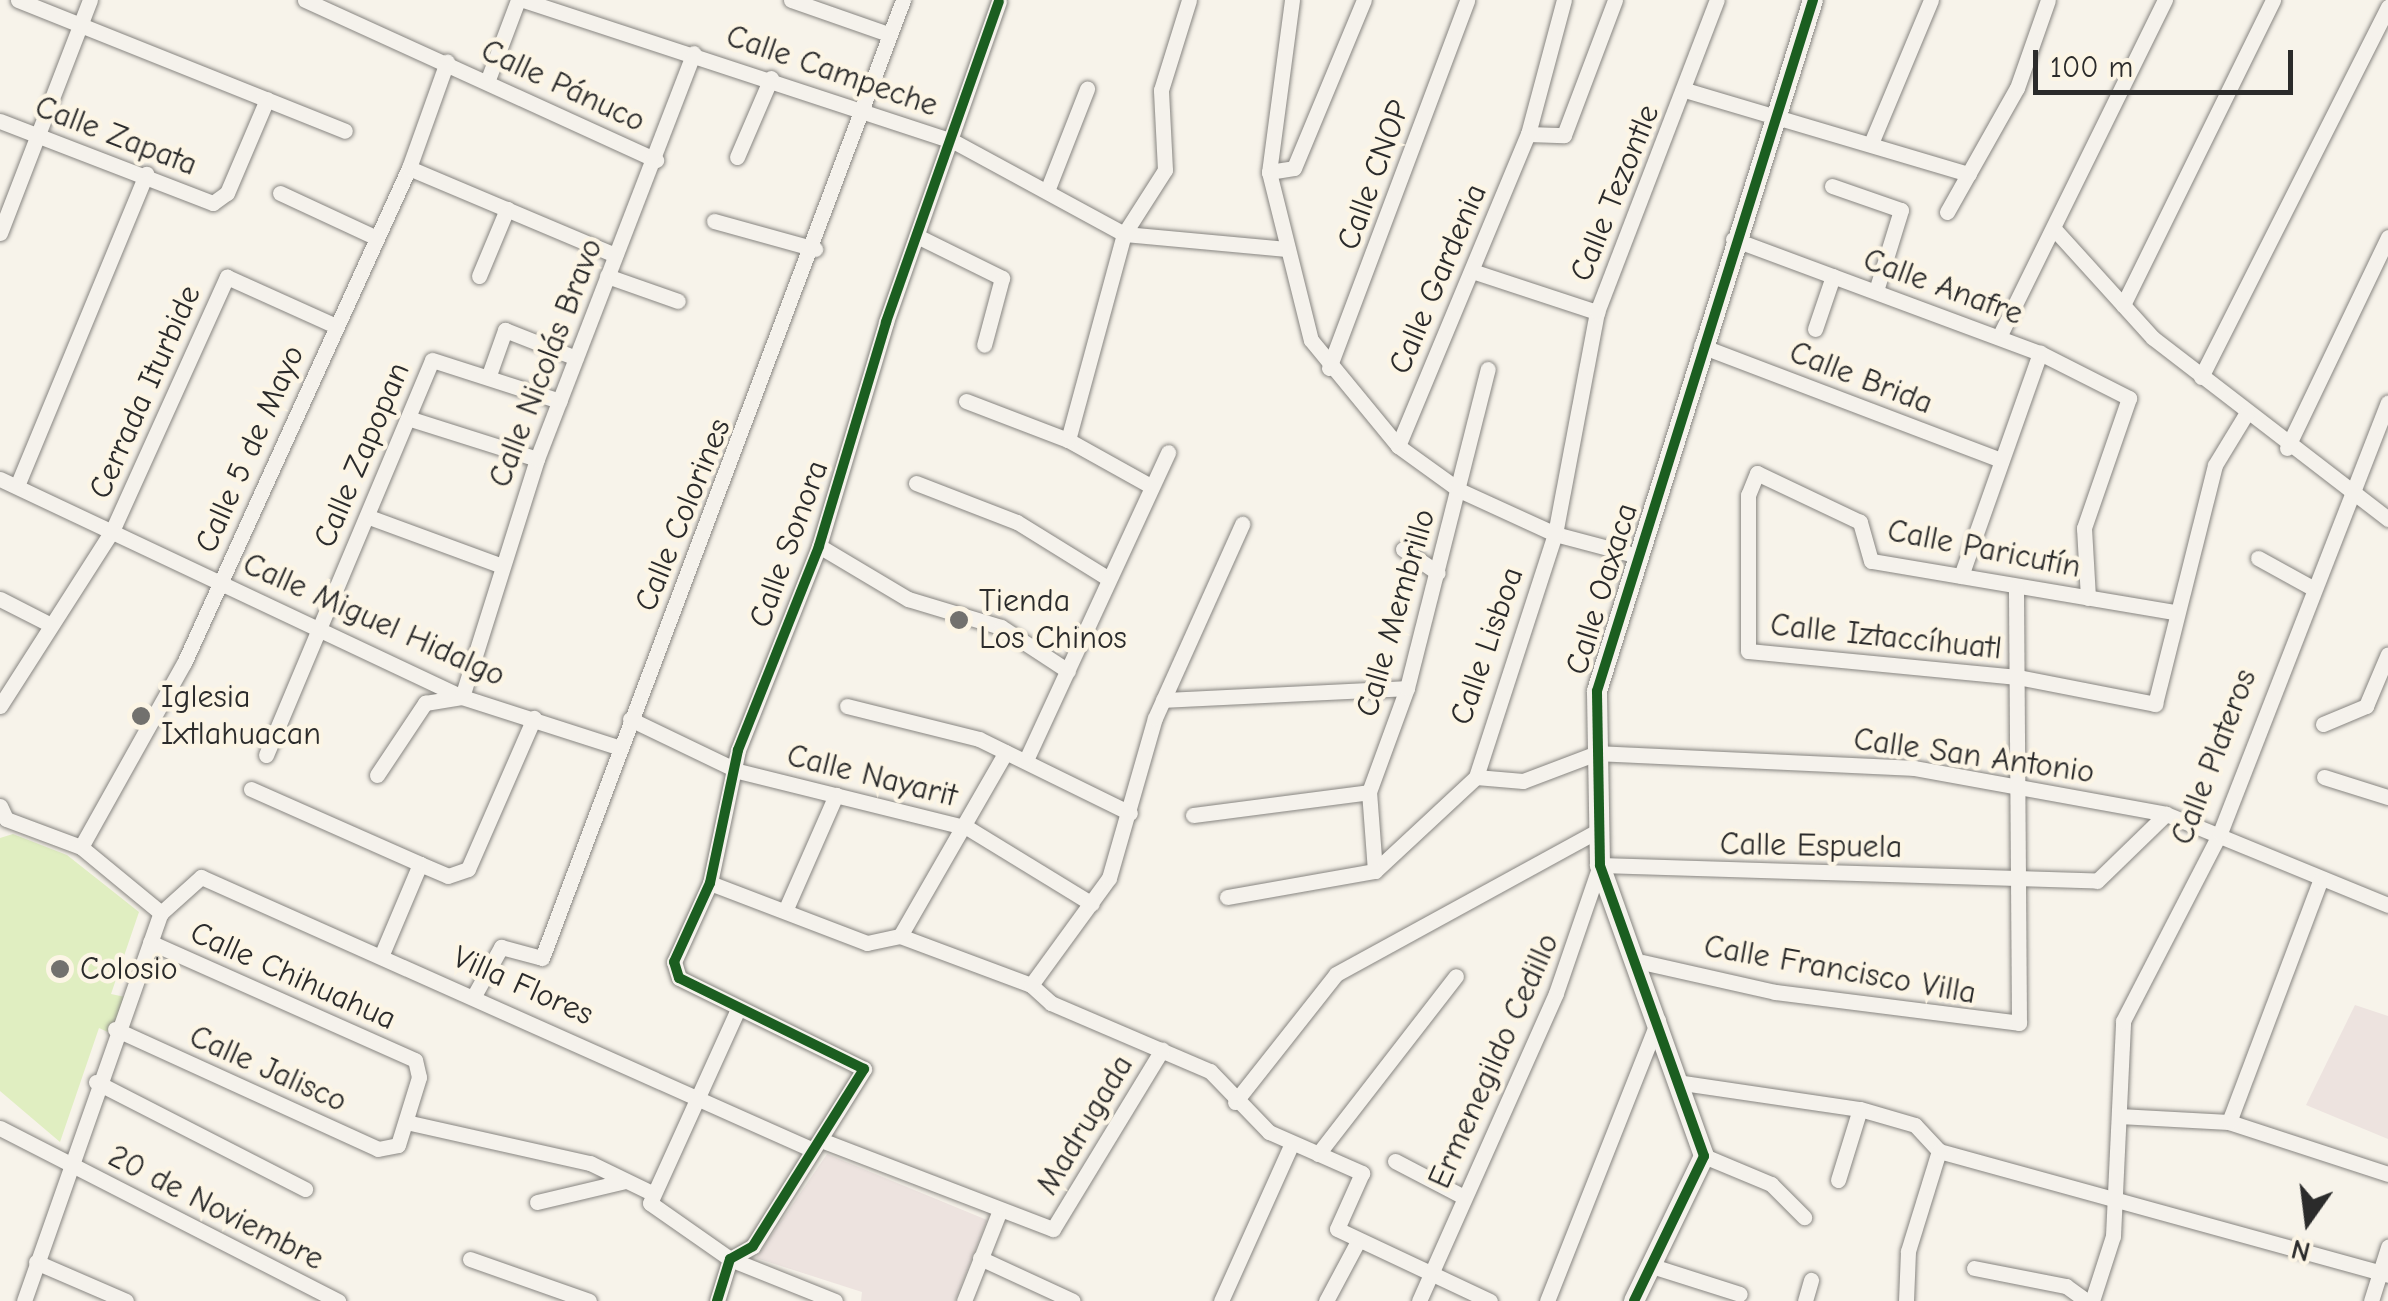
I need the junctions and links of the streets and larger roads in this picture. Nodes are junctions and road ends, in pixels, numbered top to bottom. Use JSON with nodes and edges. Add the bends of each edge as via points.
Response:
{"nodes":[{"id":1,"x":18,"y":0,"type":"edge"},
{"id":2,"x":90,"y":0,"type":"edge"},
{"id":3,"x":305,"y":0,"type":"edge"},
{"id":4,"x":520,"y":0,"type":"edge"},
{"id":5,"x":791,"y":0,"type":"edge"},
{"id":6,"x":902,"y":0,"type":"edge"},
{"id":7,"x":1189,"y":0,"type":"edge"},
{"id":8,"x":1292,"y":0,"type":"edge"},
{"id":9,"x":1364,"y":0,"type":"edge"},
{"id":10,"x":1466,"y":0,"type":"edge"},
{"id":11,"x":1564,"y":0,"type":"edge"},
{"id":12,"x":1614,"y":0,"type":"edge"},
{"id":13,"x":1717,"y":0,"type":"edge"},
{"id":14,"x":1813,"y":0,"type":"edge"},
{"id":15,"x":1931,"y":0,"type":"edge"},
{"id":16,"x":2048,"y":0,"type":"edge"},
{"id":17,"x":2165,"y":0,"type":"edge"},
{"id":18,"x":2273,"y":0,"type":"edge"},
{"id":19,"x":999,"y":2,"type":"edge"},
{"id":20,"x":2388,"y":6,"type":"edge"},
{"id":21,"x":80,"y":24,"type":"junction"},
{"id":22,"x":888,"y":34,"type":"junction"},
{"id":23,"x":694,"y":53,"type":"junction"},
{"id":24,"x":447,"y":62,"type":"junction"},
{"id":25,"x":771,"y":78,"type":"junction"},
{"id":26,"x":488,"y":82,"type":"junction"},
{"id":27,"x":1086,"y":89,"type":"dead end"},
{"id":28,"x":1685,"y":90,"type":"junction"},
{"id":29,"x":267,"y":98,"type":"junction"},
{"id":30,"x":863,"y":110,"type":"junction"},
{"id":31,"x":1774,"y":114,"type":"junction"},
{"id":32,"x":0,"y":121,"type":"edge"},
{"id":33,"x":345,"y":131,"type":"dead end"},
{"id":34,"x":1528,"y":134,"type":"junction"},
{"id":35,"x":35,"y":136,"type":"junction"},
{"id":36,"x":1872,"y":140,"type":"junction"},
{"id":37,"x":953,"y":142,"type":"junction"},
{"id":38,"x":737,"y":157,"type":"dead end"},
{"id":39,"x":656,"y":160,"type":"junction"},
{"id":40,"x":409,"y":168,"type":"junction"},
{"id":41,"x":1269,"y":172,"type":"junction"},
{"id":42,"x":146,"y":174,"type":"junction"},
{"id":43,"x":1969,"y":174,"type":"junction"},
{"id":44,"x":1832,"y":186,"type":"dead end"},
{"id":45,"x":1047,"y":191,"type":"junction"},
{"id":46,"x":280,"y":194,"type":"dead end"},
{"id":47,"x":507,"y":209,"type":"junction"},
{"id":48,"x":1947,"y":212,"type":"dead end"},
{"id":49,"x":714,"y":222,"type":"dead end"},
{"id":50,"x":2056,"y":231,"type":"junction"},
{"id":51,"x":0,"y":233,"type":"edge"},
{"id":52,"x":1124,"y":234,"type":"junction"},
{"id":53,"x":917,"y":236,"type":"junction"},
{"id":54,"x":374,"y":237,"type":"junction"},
{"id":55,"x":2388,"y":237,"type":"edge"},
{"id":56,"x":1733,"y":239,"type":"junction"},
{"id":57,"x":815,"y":249,"type":"junction"},
{"id":58,"x":1287,"y":249,"type":"junction"},
{"id":59,"x":615,"y":255,"type":"junction"},
{"id":60,"x":1472,"y":271,"type":"junction"},
{"id":61,"x":479,"y":276,"type":"dead end"},
{"id":62,"x":607,"y":276,"type":"junction"},
{"id":63,"x":1833,"y":276,"type":"junction"},
{"id":64,"x":1876,"y":292,"type":"junction"},
{"id":65,"x":678,"y":301,"type":"dead end"},
{"id":66,"x":2123,"y":305,"type":"junction"},
{"id":67,"x":1597,"y":312,"type":"junction"},
{"id":68,"x":334,"y":326,"type":"junction"},
{"id":69,"x":1815,"y":330,"type":"dead end"},
{"id":70,"x":1999,"y":337,"type":"junction"},
{"id":71,"x":984,"y":345,"type":"dead end"},
{"id":72,"x":1701,"y":346,"type":"junction"},
{"id":73,"x":2040,"y":353,"type":"junction"},
{"id":74,"x":576,"y":358,"type":"junction"},
{"id":75,"x":1329,"y":368,"type":"junction"},
{"id":76,"x":1488,"y":370,"type":"dead end"},
{"id":77,"x":489,"y":375,"type":"junction"},
{"id":78,"x":2201,"y":377,"type":"junction"},
{"id":79,"x":560,"y":401,"type":"junction"},
{"id":80,"x":966,"y":402,"type":"dead end"},
{"id":81,"x":2388,"y":403,"type":"edge"},
{"id":82,"x":2246,"y":414,"type":"junction"},
{"id":83,"x":411,"y":419,"type":"junction"},
{"id":84,"x":1068,"y":440,"type":"junction"},
{"id":85,"x":1398,"y":446,"type":"junction"},
{"id":86,"x":2288,"y":448,"type":"junction"},
{"id":87,"x":1168,"y":452,"type":"dead end"},
{"id":88,"x":537,"y":458,"type":"junction"},
{"id":89,"x":2001,"y":460,"type":"junction"},
{"id":90,"x":0,"y":479,"type":"edge"},
{"id":91,"x":916,"y":483,"type":"dead end"},
{"id":92,"x":1149,"y":484,"type":"junction"},
{"id":93,"x":17,"y":486,"type":"junction"},
{"id":94,"x":1459,"y":490,"type":"junction"},
{"id":95,"x":2345,"y":495,"type":"junction"},
{"id":96,"x":370,"y":517,"type":"junction"},
{"id":97,"x":2388,"y":519,"type":"edge"},
{"id":98,"x":1242,"y":524,"type":"dead end"},
{"id":99,"x":114,"y":528,"type":"junction"},
{"id":100,"x":1555,"y":534,"type":"junction"},
{"id":101,"x":819,"y":546,"type":"junction"},
{"id":102,"x":1403,"y":549,"type":"dead end"},
{"id":103,"x":1638,"y":556,"type":"junction"},
{"id":104,"x":2258,"y":558,"type":"dead end"},
{"id":105,"x":502,"y":566,"type":"junction"},
{"id":106,"x":1438,"y":573,"type":"junction"},
{"id":107,"x":1961,"y":576,"type":"junction"},
{"id":108,"x":1109,"y":578,"type":"junction"},
{"id":109,"x":222,"y":581,"type":"junction"},
{"id":110,"x":2016,"y":586,"type":"junction"},
{"id":111,"x":2310,"y":586,"type":"junction"},
{"id":112,"x":2088,"y":598,"type":"junction"},
{"id":113,"x":0,"y":600,"type":"edge"},
{"id":114,"x":2174,"y":612,"type":"junction"},
{"id":115,"x":51,"y":625,"type":"junction"},
{"id":116,"x":321,"y":628,"type":"junction"},
{"id":117,"x":1748,"y":651,"type":"joint"},
{"id":118,"x":2388,"y":654,"type":"edge"},
{"id":119,"x":1068,"y":671,"type":"junction"},
{"id":120,"x":2018,"y":677,"type":"junction"},
{"id":121,"x":1406,"y":688,"type":"junction"},
{"id":122,"x":462,"y":697,"type":"junction"},
{"id":123,"x":1163,"y":700,"type":"junction"},
{"id":124,"x":0,"y":706,"type":"edge"},
{"id":125,"x":847,"y":706,"type":"dead end"},
{"id":126,"x":534,"y":718,"type":"junction"},
{"id":127,"x":630,"y":720,"type":"junction"},
{"id":128,"x":2323,"y":724,"type":"dead end"},
{"id":129,"x":621,"y":748,"type":"junction"},
{"id":130,"x":1006,"y":752,"type":"junction"},
{"id":131,"x":1597,"y":753,"type":"junction"},
{"id":132,"x":266,"y":756,"type":"dead end"},
{"id":133,"x":1026,"y":760,"type":"junction"},
{"id":134,"x":738,"y":771,"type":"junction"},
{"id":135,"x":376,"y":775,"type":"dead end"},
{"id":136,"x":1476,"y":777,"type":"junction"},
{"id":137,"x":2324,"y":777,"type":"dead end"},
{"id":138,"x":2020,"y":786,"type":"junction"},
{"id":139,"x":251,"y":789,"type":"dead end"},
{"id":140,"x":1369,"y":792,"type":"junction"},
{"id":141,"x":836,"y":794,"type":"junction"},
{"id":142,"x":2388,"y":797,"type":"edge"},
{"id":143,"x":1130,"y":814,"type":"junction"},
{"id":144,"x":2166,"y":814,"type":"junction"},
{"id":145,"x":1193,"y":815,"type":"dead end"},
{"id":146,"x":2,"y":816,"type":"edge"},
{"id":147,"x":968,"y":828,"type":"junction"},
{"id":148,"x":1594,"y":833,"type":"junction"},
{"id":149,"x":2220,"y":833,"type":"junction"},
{"id":150,"x":80,"y":846,"type":"junction"},
{"id":151,"x":420,"y":864,"type":"junction"},
{"id":152,"x":1600,"y":865,"type":"junction"},
{"id":153,"x":1375,"y":871,"type":"junction"},
{"id":154,"x":2021,"y":878,"type":"junction"},
{"id":155,"x":2321,"y":879,"type":"junction"},
{"id":156,"x":710,"y":883,"type":"junction"},
{"id":157,"x":1228,"y":897,"type":"dead end"},
{"id":158,"x":1092,"y":904,"type":"junction"},
{"id":159,"x":2388,"y":905,"type":"edge"},
{"id":160,"x":785,"y":911,"type":"junction"},
{"id":161,"x":161,"y":914,"type":"junction"},
{"id":162,"x":900,"y":936,"type":"junction"},
{"id":163,"x":150,"y":942,"type":"junction"},
{"id":164,"x":382,"y":954,"type":"junction"},
{"id":165,"x":1642,"y":962,"type":"junction"},
{"id":166,"x":1456,"y":976,"type":"dead end"},
{"id":167,"x":1031,"y":985,"type":"junction"},
{"id":168,"x":475,"y":994,"type":"junction"},
{"id":169,"x":738,"y":1009,"type":"junction"},
{"id":170,"x":1660,"y":1016,"type":"junction"},
{"id":171,"x":115,"y":1029,"type":"junction"},
{"id":172,"x":1162,"y":1050,"type":"junction"},
{"id":173,"x":96,"y":1082,"type":"junction"},
{"id":174,"x":1683,"y":1083,"type":"junction"},
{"id":175,"x":694,"y":1094,"type":"junction"},
{"id":176,"x":1235,"y":1102,"type":"junction"},
{"id":177,"x":1860,"y":1109,"type":"junction"},
{"id":178,"x":2119,"y":1116,"type":"junction"},
{"id":179,"x":406,"y":1122,"type":"junction"},
{"id":180,"x":2230,"y":1122,"type":"junction"},
{"id":181,"x":0,"y":1128,"type":"edge"},
{"id":182,"x":1292,"y":1142,"type":"junction"},
{"id":183,"x":819,"y":1146,"type":"junction"},
{"id":184,"x":1939,"y":1151,"type":"junction"},
{"id":185,"x":1318,"y":1154,"type":"junction"},
{"id":186,"x":1704,"y":1156,"type":"junction"},
{"id":187,"x":1396,"y":1161,"type":"dead end"},
{"id":188,"x":70,"y":1164,"type":"junction"},
{"id":189,"x":2388,"y":1174,"type":"edge"},
{"id":190,"x":1838,"y":1180,"type":"dead end"},
{"id":191,"x":626,"y":1181,"type":"junction"},
{"id":192,"x":305,"y":1189,"type":"dead end"},
{"id":193,"x":650,"y":1192,"type":"junction"},
{"id":194,"x":2114,"y":1194,"type":"junction"},
{"id":195,"x":1464,"y":1197,"type":"junction"},
{"id":196,"x":537,"y":1202,"type":"dead end"},
{"id":197,"x":998,"y":1215,"type":"junction"},
{"id":198,"x":1804,"y":1217,"type":"dead end"},
{"id":199,"x":1358,"y":1242,"type":"junction"},
{"id":200,"x":2388,"y":1247,"type":"edge"},
{"id":201,"x":470,"y":1258,"type":"dead end"},
{"id":202,"x":980,"y":1258,"type":"junction"},
{"id":203,"x":730,"y":1259,"type":"junction"},
{"id":204,"x":36,"y":1262,"type":"junction"},
{"id":205,"x":1652,"y":1266,"type":"junction"},
{"id":206,"x":1974,"y":1268,"type":"dead end"},
{"id":207,"x":2384,"y":1274,"type":"edge"},
{"id":208,"x":1430,"y":1276,"type":"junction"},
{"id":209,"x":1810,"y":1280,"type":"dead end"},
{"id":210,"x":1740,"y":1294,"type":"dead end"},
{"id":211,"x":24,"y":1301,"type":"edge"},
{"id":212,"x":126,"y":1301,"type":"edge"},
{"id":213,"x":338,"y":1301,"type":"edge"},
{"id":214,"x":589,"y":1301,"type":"edge"},
{"id":215,"x":717,"y":1301,"type":"edge"},
{"id":216,"x":836,"y":1301,"type":"edge"},
{"id":217,"x":964,"y":1301,"type":"edge"},
{"id":218,"x":1073,"y":1301,"type":"edge"},
{"id":219,"x":1221,"y":1301,"type":"edge"},
{"id":220,"x":1326,"y":1301,"type":"edge"},
{"id":221,"x":1419,"y":1301,"type":"edge"},
{"id":222,"x":1490,"y":1301,"type":"edge"},
{"id":223,"x":1547,"y":1301,"type":"edge"},
{"id":224,"x":1634,"y":1301,"type":"edge"},
{"id":225,"x":1805,"y":1301,"type":"edge"},
{"id":226,"x":1906,"y":1301,"type":"edge"},
{"id":227,"x":2089,"y":1301,"type":"edge"},
{"id":228,"x":2371,"y":1301,"type":"edge"}],
"edges":[{"from":1,"to":21,"type":"street"},
{"from":2,"to":21,"type":"street"},
{"from":3,"to":24,"type":"street","name":"Calle Pánuco"},
{"from":4,"to":23,"type":"street","name":"Calle Campeche"},
{"from":4,"to":26,"type":"street"},
{"from":5,"to":22,"type":"street"},
{"from":6,"to":22,"type":"street","name":"Calle Colorines"},
{"from":7,"to":52,"type":"street","via":[[1161,90],[1165,170]]},
{"from":8,"to":41,"type":"street"},
{"from":9,"to":41,"type":"street","via":[[1294,168]]},
{"from":10,"to":75,"type":"street","name":"Calle CNOP"},
{"from":11,"to":34,"type":"street","name":"Calle Gardenia"},
{"from":12,"to":34,"type":"street","via":[[1564,134]]},
{"from":13,"to":28,"type":"street"},
{"from":14,"to":31,"type":"street","name":"Calle Oaxaca"},
{"from":15,"to":36,"type":"street"},
{"from":16,"to":43,"type":"street","via":[[2018,88]]},
{"from":17,"to":50,"type":"street"},
{"from":18,"to":66,"type":"street"},
{"from":19,"to":37,"type":"street","name":"Calle Sonora"},
{"from":20,"to":78,"type":"street"},
{"from":21,"to":29,"type":"street"},
{"from":21,"to":35,"type":"street"},
{"from":22,"to":30,"type":"street","name":"Calle Colorines"},
{"from":23,"to":25,"type":"street","name":"Calle Campeche"},
{"from":23,"to":39,"type":"street","name":"Calle Nicolás Bravo"},
{"from":24,"to":26,"type":"street","name":"Calle Pánuco"},
{"from":24,"to":40,"type":"street","name":"Calle 5 de Mayo"},
{"from":25,"to":30,"type":"street","name":"Calle Campeche"},
{"from":25,"to":38,"type":"street"},
{"from":26,"to":39,"type":"street","name":"Calle Pánuco"},
{"from":27,"to":45,"type":"street"},
{"from":28,"to":31,"type":"street","name":"Calle Tezontle"},
{"from":28,"to":67,"type":"street","name":"Calle Tezontle"},
{"from":29,"to":33,"type":"street"},
{"from":29,"to":42,"type":"street","name":"Calle Zapata","via":[[227,193],[213,203]]},
{"from":30,"to":37,"type":"street","name":"Calle Campeche"},
{"from":30,"to":57,"type":"street","name":"Calle Colorines"},
{"from":31,"to":36,"type":"street","name":"Calle Tezontle"},
{"from":31,"to":56,"type":"street","name":"Calle Oaxaca"},
{"from":32,"to":35,"type":"street","name":"Calle Zapata"},
{"from":34,"to":60,"type":"street","name":"Calle Gardenia"},
{"from":35,"to":42,"type":"street","name":"Calle Zapata"},
{"from":35,"to":51,"type":"street"},
{"from":36,"to":43,"type":"street","name":"Calle Tezontle"},
{"from":37,"to":45,"type":"street","name":"Calle Campeche"},
{"from":37,"to":53,"type":"street","name":"Calle Sonora"},
{"from":39,"to":59,"type":"street","name":"Calle Nicolás Bravo"},
{"from":40,"to":47,"type":"street"},
{"from":40,"to":54,"type":"street","name":"Calle 5 de Mayo"},
{"from":41,"to":58,"type":"street","name":"Calle CNOP"},
{"from":42,"to":93,"type":"street"},
{"from":43,"to":48,"type":"street"},
{"from":44,"to":64,"type":"street","via":[[1901,210]]},
{"from":45,"to":52,"type":"street","name":"Calle Campeche"},
{"from":46,"to":54,"type":"street"},
{"from":47,"to":59,"type":"street"},
{"from":47,"to":61,"type":"street"},
{"from":49,"to":57,"type":"street"},
{"from":50,"to":66,"type":"street"},
{"from":50,"to":70,"type":"street"},
{"from":52,"to":58,"type":"street","name":"Calle Campeche"},
{"from":52,"to":84,"type":"street"},
{"from":53,"to":71,"type":"street","via":[[1002,278]]},
{"from":53,"to":101,"type":"street","name":"Calle Sonora"},
{"from":54,"to":68,"type":"street","name":"Calle 5 de Mayo"},
{"from":55,"to":86,"type":"street"},
{"from":56,"to":63,"type":"street","name":"Calle Anafre"},
{"from":56,"to":72,"type":"street","name":"Calle Oaxaca"},
{"from":57,"to":127,"type":"street","name":"Calle Colorines"},
{"from":58,"to":75,"type":"street","name":"Calle CNOP","via":[[1300,310]]},
{"from":59,"to":62,"type":"street","name":"Calle Nicolás Bravo"},
{"from":60,"to":67,"type":"street","name":"Calle Tezontle"},
{"from":60,"to":85,"type":"street","name":"Calle Gardenia"},
{"from":62,"to":65,"type":"street"},
{"from":62,"to":74,"type":"street","name":"Calle Nicolás Bravo"},
{"from":63,"to":64,"type":"street","name":"Calle Anafre"},
{"from":63,"to":69,"type":"street"},
{"from":64,"to":70,"type":"street","name":"Calle Anafre"},
{"from":66,"to":78,"type":"street"},
{"from":67,"to":100,"type":"street","name":"Calle Tezontle"},
{"from":68,"to":99,"type":"street","name":"Cerrada Iturbide","via":[[227,278]]},
{"from":68,"to":109,"type":"street","name":"Calle 5 de Mayo"},
{"from":70,"to":73,"type":"street","name":"Calle Anafre"},
{"from":72,"to":89,"type":"street","name":"Calle Brida"},
{"from":72,"to":103,"type":"street","name":"Calle Oaxaca"},
{"from":73,"to":89,"type":"street"},
{"from":73,"to":112,"type":"street","name":"Calle Anafre","via":[[2128,398],[2084,528]]},
{"from":74,"to":77,"type":"street","via":[[505,330]]},
{"from":74,"to":79,"type":"street","name":"Calle Nicolás Bravo"},
{"from":75,"to":85,"type":"street","name":"Calle CNOP"},
{"from":76,"to":94,"type":"street","name":"Calle Membrillo"},
{"from":77,"to":79,"type":"street"},
{"from":77,"to":83,"type":"street","name":"Calle Zapopan","via":[[432,360]]},
{"from":78,"to":82,"type":"street"},
{"from":79,"to":88,"type":"street","name":"Calle Nicolás Bravo"},
{"from":80,"to":84,"type":"street"},
{"from":81,"to":95,"type":"street","name":"Calle Plateros"},
{"from":82,"to":86,"type":"street"},
{"from":82,"to":114,"type":"street","via":[[2214,465]]},
{"from":83,"to":88,"type":"street"},
{"from":83,"to":96,"type":"street","name":"Calle Zapopan"},
{"from":84,"to":92,"type":"street"},
{"from":85,"to":94,"type":"street","name":"Calle CNOP"},
{"from":86,"to":95,"type":"street"},
{"from":87,"to":92,"type":"street"},
{"from":88,"to":105,"type":"street","name":"Calle Nicolás Bravo"},
{"from":89,"to":107,"type":"street"},
{"from":90,"to":93,"type":"street","name":"Calle Miguel Hidalgo"},
{"from":91,"to":108,"type":"street","via":[[1017,522]]},
{"from":92,"to":108,"type":"street"},
{"from":93,"to":99,"type":"street","name":"Calle Miguel Hidalgo"},
{"from":94,"to":100,"type":"street","name":"Calle CNOP"},
{"from":94,"to":106,"type":"street","name":"Calle Membrillo"},
{"from":95,"to":97,"type":"street"},
{"from":95,"to":111,"type":"street","name":"Calle Plateros"},
{"from":96,"to":105,"type":"street"},
{"from":96,"to":116,"type":"street","name":"Calle Zapopan"},
{"from":98,"to":123,"type":"street"},
{"from":99,"to":109,"type":"street","name":"Calle Miguel Hidalgo"},
{"from":99,"to":115,"type":"street","name":"Cerrada Iturbide"},
{"from":100,"to":103,"type":"street","name":"Calle CNOP"},
{"from":100,"to":136,"type":"street","name":"Calle Lisboa"},
{"from":101,"to":119,"type":"street","via":[[908,600],[1000,627]]},
{"from":101,"to":134,"type":"street","name":"Calle Sonora","via":[[738,750]]},
{"from":102,"to":106,"type":"street"},
{"from":103,"to":131,"type":"street","name":"Calle Oaxaca","via":[[1596,690]]},
{"from":104,"to":111,"type":"street"},
{"from":105,"to":122,"type":"street","name":"Calle Nicolás Bravo"},
{"from":106,"to":121,"type":"street","name":"Calle Membrillo"},
{"from":107,"to":110,"type":"street","name":"Calle Paricutín"},
{"from":107,"to":117,"type":"street","name":"Calle Paricutín","via":[[1871,561],[1860,522],[1757,473],[1748,495]]},
{"from":108,"to":119,"type":"street"},
{"from":109,"to":116,"type":"street","name":"Calle Miguel Hidalgo"},
{"from":109,"to":150,"type":"street","name":"Calle 5 de Mayo"},
{"from":110,"to":112,"type":"street","name":"Calle Paricutín"},
{"from":110,"to":120,"type":"street"},
{"from":111,"to":149,"type":"street","name":"Calle Plateros"},
{"from":112,"to":114,"type":"street","name":"Calle Paricutín"},
{"from":113,"to":115,"type":"street"},
{"from":114,"to":120,"type":"street","name":"Calle Iztaccíhuatl","via":[[2155,704]]},
{"from":115,"to":124,"type":"street","name":"Cerrada Iturbide"},
{"from":116,"to":122,"type":"street","name":"Calle Miguel Hidalgo"},
{"from":116,"to":132,"type":"street","name":"Calle Zapopan"},
{"from":117,"to":120,"type":"street","name":"Calle Iztaccíhuatl"},
{"from":118,"to":128,"type":"street","via":[[2366,706]]},
{"from":119,"to":133,"type":"street"},
{"from":120,"to":138,"type":"street"},
{"from":121,"to":123,"type":"street"},
{"from":121,"to":140,"type":"street","name":"Calle Membrillo"},
{"from":122,"to":126,"type":"street","name":"Calle Miguel Hidalgo"},
{"from":122,"to":135,"type":"street","via":[[425,703]]},
{"from":123,"to":143,"type":"street"},
{"from":125,"to":130,"type":"street"},
{"from":126,"to":129,"type":"street","name":"Calle Miguel Hidalgo"},
{"from":126,"to":151,"type":"street","via":[[468,869],[448,876]]},
{"from":127,"to":129,"type":"street","name":"Calle Colorines"},
{"from":127,"to":134,"type":"street","name":"Calle Nayarit"},
{"from":129,"to":168,"type":"street","name":"Calle Colorines","via":[[542,958],[501,947]]},
{"from":130,"to":133,"type":"street"},
{"from":130,"to":147,"type":"street"},
{"from":131,"to":136,"type":"street","name":"Calle Lisboa","via":[[1523,781]]},
{"from":131,"to":138,"type":"street","name":"Calle San Antonio","via":[[1914,768]]},
{"from":131,"to":148,"type":"street","name":"Calle Oaxaca"},
{"from":133,"to":143,"type":"street"},
{"from":134,"to":141,"type":"street","name":"Calle Nayarit"},
{"from":134,"to":156,"type":"street","name":"Calle Sonora"},
{"from":136,"to":153,"type":"street","name":"Calle Lisboa"},
{"from":137,"to":142,"type":"street"},
{"from":138,"to":144,"type":"street","name":"Calle San Antonio"},
{"from":138,"to":154,"type":"street"},
{"from":139,"to":151,"type":"street"},
{"from":140,"to":145,"type":"street"},
{"from":140,"to":153,"type":"street","name":"Calle Membrillo"},
{"from":141,"to":147,"type":"street","name":"Calle Nayarit"},
{"from":141,"to":160,"type":"street"},
{"from":143,"to":158,"type":"street"},
{"from":144,"to":149,"type":"street","name":"Calle San Antonio"},
{"from":144,"to":154,"type":"street","name":"Calle Espuela","via":[[2097,881]]},
{"from":146,"to":150,"type":"street"},
{"from":147,"to":158,"type":"street","name":"Calle Nayarit"},
{"from":147,"to":162,"type":"street"},
{"from":148,"to":152,"type":"street","name":"Calle Oaxaca"},
{"from":148,"to":176,"type":"street","via":[[1336,974]]},
{"from":149,"to":155,"type":"street","name":"Calle San Antonio"},
{"from":149,"to":178,"type":"street","name":"Calle Plateros","via":[[2122,1021]]},
{"from":150,"to":161,"type":"street"},
{"from":151,"to":164,"type":"street"},
{"from":152,"to":154,"type":"street","name":"Calle Espuela"},
{"from":152,"to":165,"type":"street","name":"Calle Oaxaca"},
{"from":152,"to":195,"type":"street","name":"Ermenegildo Cedillo","via":[[1556,993]]},
{"from":153,"to":157,"type":"street"},
{"from":154,"to":165,"type":"street","name":"Calle Francisco Villa","via":[[2022,1014],[2009,1027]]},
{"from":155,"to":159,"type":"street","name":"Calle San Antonio"},
{"from":155,"to":180,"type":"street"},
{"from":156,"to":160,"type":"street"},
{"from":156,"to":169,"type":"street","name":"Calle Sonora","via":[[674,962],[679,978]]},
{"from":158,"to":167,"type":"street"},
{"from":160,"to":162,"type":"street","via":[[867,943]]},
{"from":161,"to":163,"type":"street"},
{"from":161,"to":164,"type":"street","name":"Villa Flores","via":[[209,878]]},
{"from":162,"to":167,"type":"street"},
{"from":163,"to":171,"type":"street"},
{"from":163,"to":179,"type":"street","name":"Calle Chihuahua","via":[[415,1060]]},
{"from":164,"to":168,"type":"street","name":"Villa Flores"},
{"from":165,"to":170,"type":"street","name":"Calle Oaxaca"},
{"from":166,"to":185,"type":"street"},
{"from":167,"to":172,"type":"street","via":[[1052,1003]]},
{"from":168,"to":175,"type":"street","name":"Villa Flores"},
{"from":169,"to":175,"type":"street"},
{"from":169,"to":183,"type":"street","via":[[864,1069]]},
{"from":170,"to":174,"type":"street","name":"Calle Oaxaca"},
{"from":170,"to":223,"type":"street"},
{"from":171,"to":173,"type":"street"},
{"from":171,"to":179,"type":"street","name":"Calle Jalisco","via":[[378,1149],[398,1145]]},
{"from":172,"to":176,"type":"street","via":[[1210,1071]]},
{"from":172,"to":197,"type":"street","name":"Madrugada","via":[[1052,1229]]},
{"from":173,"to":188,"type":"street"},
{"from":173,"to":192,"type":"street"},
{"from":174,"to":177,"type":"street"},
{"from":174,"to":186,"type":"street","name":"Calle Oaxaca"},
{"from":175,"to":183,"type":"street","name":"Villa Flores"},
{"from":175,"to":193,"type":"street"},
{"from":176,"to":182,"type":"street"},
{"from":177,"to":184,"type":"street","via":[[1915,1125]]},
{"from":177,"to":190,"type":"street"},
{"from":178,"to":180,"type":"street"},
{"from":178,"to":194,"type":"street","name":"Calle Plateros"},
{"from":179,"to":191,"type":"street","via":[[590,1163]]},
{"from":180,"to":189,"type":"street"},
{"from":181,"to":188,"type":"street","name":"20 de Noviembre"},
{"from":182,"to":185,"type":"street"},
{"from":182,"to":219,"type":"street"},
{"from":183,"to":197,"type":"street"},
{"from":183,"to":203,"type":"street","via":[[752,1246]]},
{"from":184,"to":194,"type":"street"},
{"from":184,"to":226,"type":"street","via":[[1908,1251]]},
{"from":185,"to":199,"type":"street","via":[[1362,1174],[1337,1228]]},
{"from":186,"to":198,"type":"street","via":[[1770,1184]]},
{"from":186,"to":205,"type":"street"},
{"from":187,"to":195,"type":"street"},
{"from":188,"to":204,"type":"street"},
{"from":188,"to":213,"type":"street","name":"20 de Noviembre"},
{"from":191,"to":193,"type":"street"},
{"from":191,"to":196,"type":"street"},
{"from":193,"to":203,"type":"street","via":[[654,1214]]},
{"from":194,"to":207,"type":"street"},
{"from":194,"to":227,"type":"street","name":"Calle Plateros","via":[[2113,1236]]},
{"from":195,"to":208,"type":"street","name":"Ermenegildo Cedillo"},
{"from":197,"to":202,"type":"street"},
{"from":199,"to":208,"type":"street"},
{"from":199,"to":220,"type":"street"},
{"from":200,"to":207,"type":"street"},
{"from":201,"to":214,"type":"street"},
{"from":202,"to":217,"type":"street"},
{"from":202,"to":218,"type":"street"},
{"from":203,"to":215,"type":"street"},
{"from":203,"to":216,"type":"street"},
{"from":204,"to":211,"type":"street"},
{"from":204,"to":212,"type":"street"},
{"from":205,"to":210,"type":"street"},
{"from":205,"to":224,"type":"street"},
{"from":206,"to":227,"type":"street","via":[[2066,1286]]},
{"from":207,"to":228,"type":"street"},
{"from":208,"to":221,"type":"street","name":"Ermenegildo Cedillo"},
{"from":208,"to":222,"type":"street"},
{"from":209,"to":225,"type":"street"}]}
